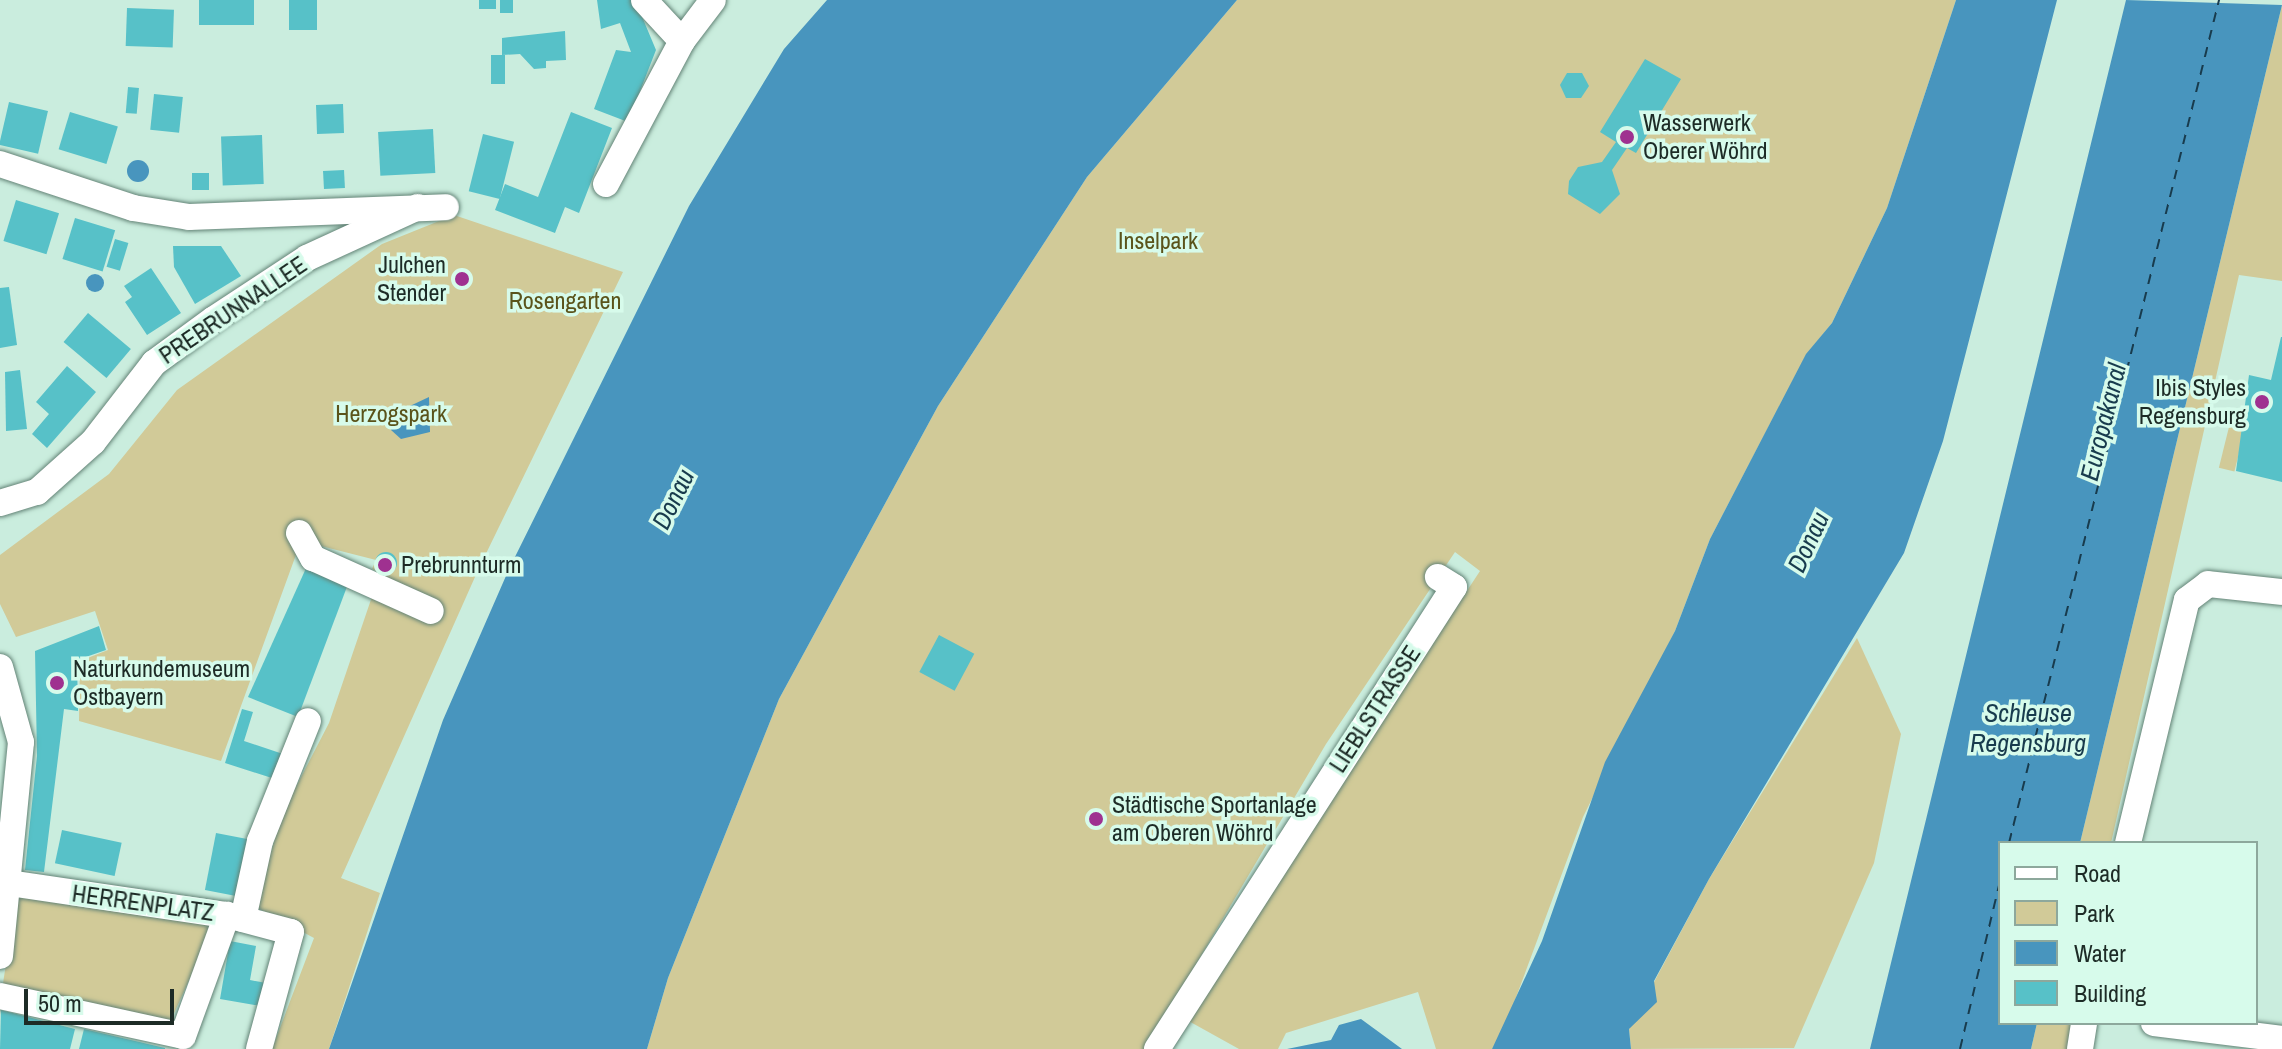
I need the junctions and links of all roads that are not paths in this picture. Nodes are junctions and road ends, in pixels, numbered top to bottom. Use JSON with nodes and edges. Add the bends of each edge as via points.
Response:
{"nodes":[{"id":1,"x":644,"y":0,"type":"edge"},
{"id":2,"x":713,"y":0,"type":"edge"},
{"id":3,"x":682,"y":41,"type":"junction"},
{"id":4,"x":0,"y":164,"type":"edge"},
{"id":5,"x":606,"y":184,"type":"dead end"},
{"id":6,"x":418,"y":207,"type":"junction"},
{"id":7,"x":446,"y":207,"type":"dead end"},
{"id":8,"x":0,"y":503,"type":"edge"},
{"id":9,"x":299,"y":533,"type":"dead end"},
{"id":10,"x":1438,"y":577,"type":"dead end"},
{"id":11,"x":2282,"y":592,"type":"edge"},
{"id":12,"x":431,"y":611,"type":"dead end"},
{"id":13,"x":0,"y":667,"type":"edge"},
{"id":14,"x":308,"y":721,"type":"dead end"},
{"id":15,"x":8,"y":802,"type":"edge"},
{"id":16,"x":2128,"y":841,"type":"edge"},
{"id":17,"x":9,"y":883,"type":"junction"},
{"id":18,"x":235,"y":917,"type":"junction"},
{"id":19,"x":0,"y":956,"type":"edge"},
{"id":20,"x":0,"y":996,"type":"edge"},
{"id":21,"x":2084,"y":1025,"type":"edge"},
{"id":22,"x":2170,"y":1025,"type":"edge"},
{"id":23,"x":2282,"y":1039,"type":"edge"},
{"id":24,"x":181,"y":1043,"type":"edge"},
{"id":25,"x":259,"y":1049,"type":"edge"},
{"id":26,"x":1157,"y":1049,"type":"edge"},
{"id":27,"x":2080,"y":1049,"type":"edge"}],
"edges":[{"from":1,"to":3,"type":"street"},
{"from":2,"to":3,"type":"street"},
{"from":3,"to":5,"type":"street"},
{"from":4,"to":6,"type":"street","via":[[133,208],[189,217]]},
{"from":6,"to":7,"type":"street"},
{"from":6,"to":8,"type":"street","name":"PREBRUNNALLEE","via":[[307,258],[214,319],[154,363],[93,442],[37,492]]},
{"from":9,"to":12,"type":"street","via":[[313,558]]},
{"from":10,"to":26,"type":"street","name":"LIEBLSTRASSE","via":[[1454,587]]},
{"from":11,"to":16,"type":"street","via":[[2208,584],[2187,600]]},
{"from":13,"to":15,"type":"street","via":[[21,730]]},
{"from":14,"to":18,"type":"street"},
{"from":15,"to":17,"type":"street"},
{"from":17,"to":18,"type":"street","name":"HERRENPLATZ"},
{"from":17,"to":19,"type":"street"},
{"from":18,"to":24,"type":"street","name":"HERRENPLATZ"},
{"from":18,"to":25,"type":"street","via":[[291,932]]},
{"from":20,"to":24,"type":"street","name":"HERRENPLATZ"},
{"from":21,"to":27,"type":"street"},
{"from":22,"to":23,"type":"street"}]}
